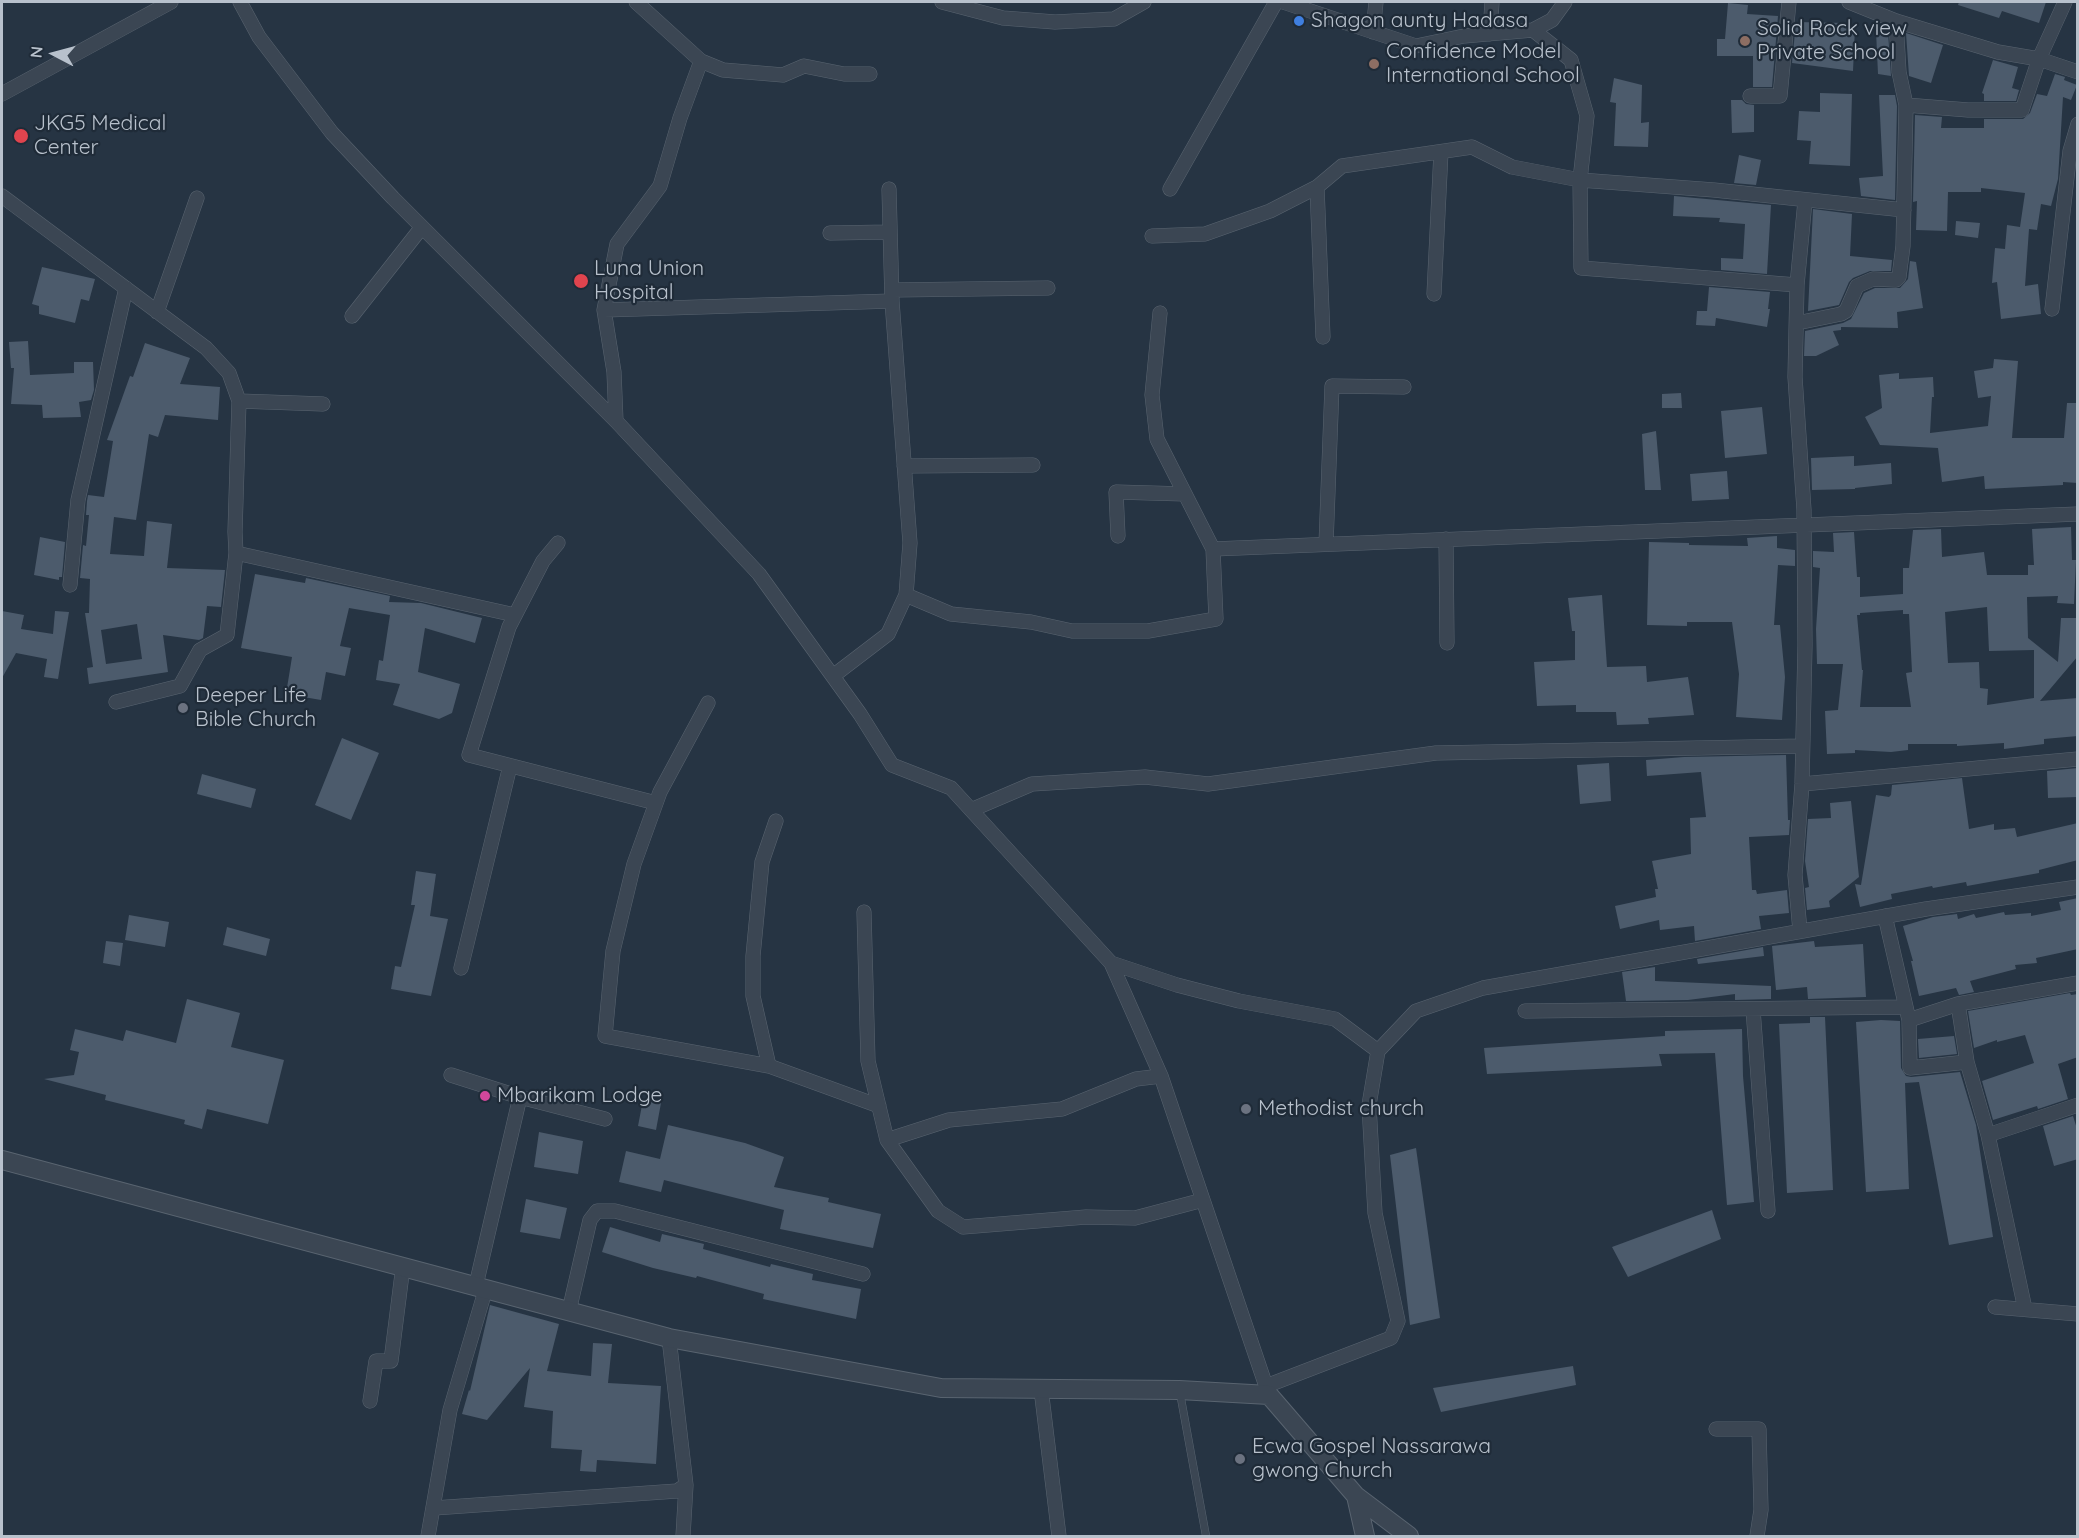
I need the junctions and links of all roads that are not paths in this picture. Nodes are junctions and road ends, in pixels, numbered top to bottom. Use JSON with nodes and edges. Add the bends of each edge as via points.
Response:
{"nodes":[{"id":1,"x":171,"y":2,"type":"edge"},
{"id":2,"x":240,"y":2,"type":"edge"},
{"id":3,"x":636,"y":2,"type":"edge"},
{"id":4,"x":942,"y":2,"type":"edge"},
{"id":5,"x":1144,"y":2,"type":"edge"},
{"id":6,"x":1276,"y":2,"type":"edge"},
{"id":7,"x":1283,"y":2,"type":"edge"},
{"id":8,"x":1376,"y":2,"type":"edge"},
{"id":9,"x":1492,"y":2,"type":"edge"},
{"id":10,"x":1565,"y":2,"type":"edge"},
{"id":11,"x":1789,"y":2,"type":"edge"},
{"id":12,"x":1839,"y":2,"type":"edge"},
{"id":13,"x":2065,"y":2,"type":"edge"},
{"id":14,"x":1855,"y":5,"type":"edge"},
{"id":15,"x":1896,"y":21,"type":"junction"},
{"id":16,"x":1533,"y":30,"type":"junction"},
{"id":17,"x":1373,"y":32,"type":"junction"},
{"id":18,"x":1490,"y":34,"type":"junction"},
{"id":19,"x":2040,"y":59,"type":"junction"},
{"id":20,"x":701,"y":61,"type":"junction"},
{"id":21,"x":2078,"y":72,"type":"edge"},
{"id":22,"x":870,"y":74,"type":"dead end"},
{"id":23,"x":2,"y":94,"type":"edge"},
{"id":24,"x":1750,"y":96,"type":"dead end"},
{"id":25,"x":1906,"y":105,"type":"junction"},
{"id":26,"x":2078,"y":124,"type":"edge"},
{"id":27,"x":1441,"y":152,"type":"junction"},
{"id":28,"x":1580,"y":180,"type":"junction"},
{"id":29,"x":1317,"y":187,"type":"junction"},
{"id":30,"x":889,"y":189,"type":"dead end"},
{"id":31,"x":1170,"y":189,"type":"dead end"},
{"id":32,"x":2,"y":196,"type":"edge"},
{"id":33,"x":197,"y":198,"type":"dead end"},
{"id":34,"x":1805,"y":201,"type":"junction"},
{"id":35,"x":1904,"y":210,"type":"junction"},
{"id":36,"x":422,"y":227,"type":"junction"},
{"id":37,"x":890,"y":232,"type":"junction"},
{"id":38,"x":830,"y":233,"type":"dead end"},
{"id":39,"x":1152,"y":236,"type":"dead end"},
{"id":40,"x":1797,"y":285,"type":"junction"},
{"id":41,"x":126,"y":288,"type":"junction"},
{"id":42,"x":1047,"y":288,"type":"dead end"},
{"id":43,"x":1434,"y":294,"type":"dead end"},
{"id":44,"x":892,"y":295,"type":"junction"},
{"id":45,"x":2052,"y":309,"type":"dead end"},
{"id":46,"x":604,"y":310,"type":"junction"},
{"id":47,"x":157,"y":312,"type":"junction"},
{"id":48,"x":1160,"y":313,"type":"dead end"},
{"id":49,"x":352,"y":315,"type":"dead end"},
{"id":50,"x":1797,"y":323,"type":"junction"},
{"id":51,"x":1323,"y":337,"type":"dead end"},
{"id":52,"x":1404,"y":387,"type":"dead end"},
{"id":53,"x":239,"y":401,"type":"junction"},
{"id":54,"x":323,"y":404,"type":"dead end"},
{"id":55,"x":616,"y":421,"type":"junction"},
{"id":56,"x":1033,"y":465,"type":"dead end"},
{"id":57,"x":904,"y":466,"type":"junction"},
{"id":58,"x":1185,"y":494,"type":"junction"},
{"id":59,"x":2078,"y":514,"type":"edge"},
{"id":60,"x":1804,"y":525,"type":"junction"},
{"id":61,"x":1118,"y":536,"type":"dead end"},
{"id":62,"x":1446,"y":539,"type":"junction"},
{"id":63,"x":558,"y":543,"type":"dead end"},
{"id":64,"x":1326,"y":544,"type":"junction"},
{"id":65,"x":1212,"y":549,"type":"junction"},
{"id":66,"x":237,"y":553,"type":"junction"},
{"id":67,"x":70,"y":585,"type":"dead end"},
{"id":68,"x":906,"y":595,"type":"junction"},
{"id":69,"x":515,"y":615,"type":"junction"},
{"id":70,"x":1447,"y":643,"type":"dead end"},
{"id":71,"x":833,"y":676,"type":"junction"},
{"id":72,"x":116,"y":702,"type":"dead end"},
{"id":73,"x":708,"y":703,"type":"dead end"},
{"id":74,"x":1802,"y":746,"type":"junction"},
{"id":75,"x":2078,"y":759,"type":"edge"},
{"id":76,"x":510,"y":766,"type":"junction"},
{"id":77,"x":1802,"y":784,"type":"junction"},
{"id":78,"x":656,"y":803,"type":"junction"},
{"id":79,"x":971,"y":810,"type":"junction"},
{"id":80,"x":776,"y":821,"type":"dead end"},
{"id":81,"x":2078,"y":887,"type":"edge"},
{"id":82,"x":864,"y":912,"type":"dead end"},
{"id":83,"x":1885,"y":916,"type":"junction"},
{"id":84,"x":1800,"y":931,"type":"junction"},
{"id":85,"x":1111,"y":963,"type":"junction"},
{"id":86,"x":462,"y":968,"type":"dead end"},
{"id":87,"x":2078,"y":983,"type":"edge"},
{"id":88,"x":1958,"y":1004,"type":"junction"},
{"id":89,"x":1753,"y":1009,"type":"junction"},
{"id":90,"x":1525,"y":1011,"type":"dead end"},
{"id":91,"x":1907,"y":1013,"type":"junction"},
{"id":92,"x":1378,"y":1051,"type":"junction"},
{"id":93,"x":1967,"y":1062,"type":"junction"},
{"id":94,"x":769,"y":1066,"type":"junction"},
{"id":95,"x":451,"y":1075,"type":"dead end"},
{"id":96,"x":1161,"y":1076,"type":"junction"},
{"id":97,"x":520,"y":1097,"type":"junction"},
{"id":98,"x":2078,"y":1105,"type":"edge"},
{"id":99,"x":879,"y":1106,"type":"junction"},
{"id":100,"x":605,"y":1119,"type":"dead end"},
{"id":101,"x":1988,"y":1136,"type":"junction"},
{"id":102,"x":887,"y":1140,"type":"junction"},
{"id":103,"x":2,"y":1160,"type":"edge"},
{"id":104,"x":1203,"y":1200,"type":"junction"},
{"id":105,"x":1768,"y":1211,"type":"dead end"},
{"id":106,"x":403,"y":1266,"type":"junction"},
{"id":107,"x":863,"y":1274,"type":"dead end"},
{"id":108,"x":481,"y":1287,"type":"junction"},
{"id":109,"x":1995,"y":1307,"type":"dead end"},
{"id":110,"x":2025,"y":1310,"type":"junction"},
{"id":111,"x":569,"y":1311,"type":"junction"},
{"id":112,"x":2076,"y":1317,"type":"edge"},
{"id":113,"x":669,"y":1338,"type":"junction"},
{"id":114,"x":1041,"y":1389,"type":"junction"},
{"id":115,"x":1179,"y":1390,"type":"junction"},
{"id":116,"x":1268,"y":1390,"type":"junction"},
{"id":117,"x":370,"y":1401,"type":"dead end"},
{"id":118,"x":1716,"y":1429,"type":"dead end"},
{"id":119,"x":686,"y":1485,"type":"junction"},
{"id":120,"x":1356,"y":1496,"type":"junction"},
{"id":121,"x":434,"y":1508,"type":"junction"},
{"id":122,"x":428,"y":1536,"type":"edge"},
{"id":123,"x":682,"y":1536,"type":"edge"},
{"id":124,"x":1059,"y":1536,"type":"edge"},
{"id":125,"x":1206,"y":1536,"type":"edge"},
{"id":126,"x":1365,"y":1536,"type":"edge"},
{"id":127,"x":1408,"y":1536,"type":"edge"},
{"id":128,"x":1757,"y":1536,"type":"edge"}],
"edges":[{"from":1,"to":23,"type":"street"},
{"from":2,"to":36,"type":"street","via":[[259,37],[332,133]]},
{"from":3,"to":20,"type":"street"},
{"from":4,"to":5,"type":"street","via":[[1003,18],[1055,22],[1114,19]]},
{"from":6,"to":31,"type":"street"},
{"from":7,"to":17,"type":"street"},
{"from":8,"to":17,"type":"street"},
{"from":9,"to":18,"type":"street"},
{"from":10,"to":16,"type":"street","via":[[1552,20]]},
{"from":11,"to":24,"type":"street","via":[[1780,96]]},
{"from":12,"to":14,"type":"street"},
{"from":13,"to":19,"type":"street"},
{"from":14,"to":15,"type":"street"},
{"from":15,"to":19,"type":"street","via":[[1998,52]]},
{"from":15,"to":25,"type":"street","via":[[1899,72]]},
{"from":16,"to":18,"type":"street"},
{"from":16,"to":28,"type":"street","via":[[1571,60],[1587,116]]},
{"from":17,"to":18,"type":"street","via":[[1416,46]]},
{"from":19,"to":21,"type":"street"},
{"from":19,"to":25,"type":"street","via":[[2022,110],[1968,111]]},
{"from":20,"to":22,"type":"street","via":[[723,70],[783,75],[804,66],[844,74]]},
{"from":20,"to":46,"type":"street","via":[[660,186],[617,244]]},
{"from":25,"to":35,"type":"street"},
{"from":26,"to":45,"type":"street","via":[[2070,152]]},
{"from":27,"to":28,"type":"street","via":[[1472,147],[1512,167]]},
{"from":27,"to":29,"type":"street","via":[[1342,166]]},
{"from":27,"to":43,"type":"street"},
{"from":28,"to":34,"type":"street"},
{"from":28,"to":40,"type":"street","via":[[1581,268]]},
{"from":29,"to":39,"type":"street","via":[[1270,211],[1205,234]]},
{"from":29,"to":51,"type":"street"},
{"from":30,"to":37,"type":"street"},
{"from":32,"to":41,"type":"street"},
{"from":33,"to":47,"type":"street"},
{"from":34,"to":35,"type":"street"},
{"from":34,"to":40,"type":"street"},
{"from":35,"to":50,"type":"street","via":[[1898,279],[1863,283],[1857,286],[1846,311]]},
{"from":36,"to":49,"type":"street"},
{"from":36,"to":55,"type":"street"},
{"from":37,"to":38,"type":"street"},
{"from":37,"to":44,"type":"street"},
{"from":40,"to":50,"type":"street"},
{"from":41,"to":47,"type":"street"},
{"from":41,"to":67,"type":"street","via":[[78,500]]},
{"from":42,"to":44,"type":"street"},
{"from":44,"to":46,"type":"street"},
{"from":44,"to":57,"type":"street"},
{"from":46,"to":55,"type":"street","via":[[614,372]]},
{"from":47,"to":53,"type":"street","via":[[206,348],[230,373]]},
{"from":48,"to":58,"type":"street","via":[[1152,395],[1157,439]]},
{"from":50,"to":60,"type":"street","via":[[1795,377]]},
{"from":52,"to":64,"type":"street","via":[[1332,386]]},
{"from":53,"to":54,"type":"street"},
{"from":53,"to":66,"type":"street"},
{"from":55,"to":71,"type":"street","via":[[759,574]]},
{"from":56,"to":57,"type":"street"},
{"from":57,"to":68,"type":"street","via":[[910,543]]},
{"from":58,"to":61,"type":"street","via":[[1116,492]]},
{"from":58,"to":65,"type":"street"},
{"from":59,"to":60,"type":"street"},
{"from":60,"to":62,"type":"street"},
{"from":60,"to":74,"type":"street"},
{"from":62,"to":64,"type":"street"},
{"from":62,"to":70,"type":"street"},
{"from":63,"to":69,"type":"street","via":[[543,561]]},
{"from":64,"to":65,"type":"street"},
{"from":65,"to":68,"type":"street","via":[[1216,619],[1148,631],[1072,630],[951,614]]},
{"from":66,"to":69,"type":"street"},
{"from":66,"to":72,"type":"street","via":[[227,635],[200,650],[180,686]]},
{"from":68,"to":71,"type":"street","via":[[888,634]]},
{"from":69,"to":76,"type":"street","via":[[469,754]]},
{"from":71,"to":79,"type":"street","via":[[892,765],[951,788]]},
{"from":73,"to":78,"type":"street"},
{"from":74,"to":77,"type":"street"},
{"from":74,"to":79,"type":"street","via":[[1436,753],[1208,784],[1145,777],[1032,784]]},
{"from":75,"to":77,"type":"street"},
{"from":76,"to":78,"type":"street"},
{"from":76,"to":86,"type":"street"},
{"from":77,"to":84,"type":"street","via":[[1795,874]]},
{"from":78,"to":94,"type":"street","via":[[634,864],[613,951],[605,1036]]},
{"from":79,"to":85,"type":"street"},
{"from":80,"to":94,"type":"street","via":[[762,862],[753,956],[753,996]]},
{"from":81,"to":83,"type":"street"},
{"from":82,"to":99,"type":"street","via":[[868,1061]]},
{"from":83,"to":84,"type":"street"},
{"from":83,"to":91,"type":"street"},
{"from":84,"to":92,"type":"street","via":[[1483,988],[1416,1011]]},
{"from":85,"to":92,"type":"street","via":[[1239,1001],[1335,1019]]},
{"from":85,"to":96,"type":"street"},
{"from":87,"to":88,"type":"street"},
{"from":88,"to":91,"type":"street"},
{"from":88,"to":93,"type":"street"},
{"from":89,"to":90,"type":"street"},
{"from":89,"to":91,"type":"street"},
{"from":89,"to":105,"type":"street"},
{"from":91,"to":93,"type":"street","via":[[1910,1068]]},
{"from":92,"to":116,"type":"street","via":[[1369,1105],[1375,1213],[1398,1321],[1391,1338]]},
{"from":93,"to":101,"type":"street"},
{"from":94,"to":99,"type":"street"},
{"from":95,"to":97,"type":"street"},
{"from":96,"to":102,"type":"street","via":[[1136,1078],[1062,1108],[949,1120]]},
{"from":96,"to":104,"type":"street"},
{"from":97,"to":100,"type":"street"},
{"from":97,"to":108,"type":"street"},
{"from":98,"to":101,"type":"street"},
{"from":99,"to":102,"type":"street"},
{"from":101,"to":110,"type":"street"},
{"from":102,"to":104,"type":"street","via":[[938,1211],[963,1227],[1086,1217],[1135,1218]]},
{"from":103,"to":106,"type":"street"},
{"from":104,"to":116,"type":"street"},
{"from":106,"to":108,"type":"street"},
{"from":106,"to":117,"type":"street","via":[[391,1361],[376,1360]]},
{"from":107,"to":111,"type":"street","via":[[615,1211],[597,1211],[590,1220]]},
{"from":108,"to":111,"type":"street"},
{"from":108,"to":121,"type":"street","via":[[450,1410]]},
{"from":109,"to":110,"type":"street"},
{"from":110,"to":112,"type":"street"},
{"from":111,"to":113,"type":"street"},
{"from":113,"to":114,"type":"street","via":[[941,1388]]},
{"from":113,"to":119,"type":"street"},
{"from":114,"to":115,"type":"street"},
{"from":114,"to":124,"type":"street"},
{"from":115,"to":116,"type":"street"},
{"from":115,"to":125,"type":"lane"},
{"from":116,"to":120,"type":"street"},
{"from":118,"to":128,"type":"street","via":[[1759,1429],[1761,1510]]},
{"from":119,"to":121,"type":"street","via":[[677,1491]]},
{"from":119,"to":123,"type":"street"},
{"from":120,"to":126,"type":"street"},
{"from":120,"to":127,"type":"street"},
{"from":121,"to":122,"type":"street"}]}
